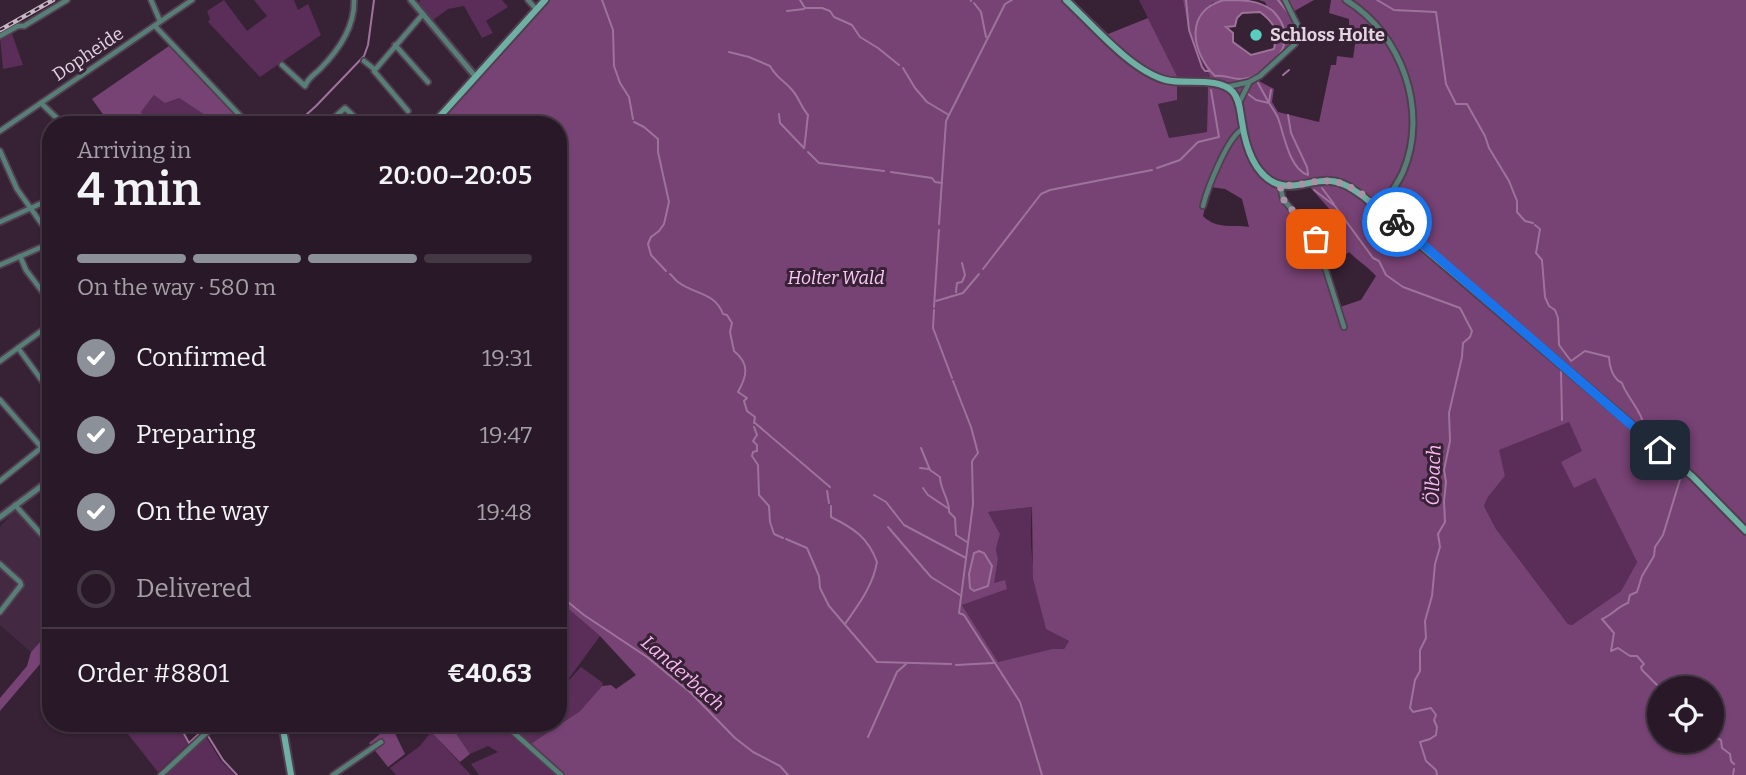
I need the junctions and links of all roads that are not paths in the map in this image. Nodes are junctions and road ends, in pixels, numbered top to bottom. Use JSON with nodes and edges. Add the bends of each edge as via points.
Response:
{"nodes":[{"id":1,"x":67,"y":0,"type":"edge"},
{"id":2,"x":151,"y":0,"type":"edge"},
{"id":3,"x":192,"y":0,"type":"edge"},
{"id":4,"x":354,"y":0,"type":"edge"},
{"id":5,"x":412,"y":0,"type":"edge"},
{"id":6,"x":528,"y":0,"type":"edge"},
{"id":7,"x":545,"y":0,"type":"edge"},
{"id":8,"x":1066,"y":0,"type":"edge"},
{"id":9,"x":1285,"y":0,"type":"edge"},
{"id":10,"x":1346,"y":0,"type":"edge"},
{"id":11,"x":536,"y":9,"type":"junction"},
{"id":12,"x":423,"y":14,"type":"junction"},
{"id":13,"x":160,"y":22,"type":"junction"},
{"id":14,"x":155,"y":26,"type":"junction"},
{"id":15,"x":0,"y":36,"type":"edge"},
{"id":16,"x":395,"y":45,"type":"junction"},
{"id":17,"x":364,"y":61,"type":"dead end"},
{"id":18,"x":282,"y":65,"type":"dead end"},
{"id":19,"x":374,"y":69,"type":"junction"},
{"id":20,"x":475,"y":76,"type":"junction"},
{"id":21,"x":428,"y":82,"type":"dead end"},
{"id":22,"x":1249,"y":82,"type":"junction"},
{"id":23,"x":1227,"y":87,"type":"junction"},
{"id":24,"x":41,"y":103,"type":"junction"},
{"id":25,"x":1239,"y":103,"type":"junction"},
{"id":26,"x":408,"y":111,"type":"dead end"},
{"id":27,"x":55,"y":116,"type":"edge"},
{"id":28,"x":240,"y":116,"type":"edge"},
{"id":29,"x":336,"y":116,"type":"edge"},
{"id":30,"x":354,"y":116,"type":"edge"},
{"id":31,"x":440,"y":116,"type":"edge"},
{"id":32,"x":1243,"y":129,"type":"junction"},
{"id":33,"x":0,"y":131,"type":"edge"},
{"id":34,"x":0,"y":150,"type":"edge"},
{"id":35,"x":1280,"y":185,"type":"junction"},
{"id":36,"x":42,"y":203,"type":"edge"},
{"id":37,"x":1203,"y":206,"type":"dead end"},
{"id":38,"x":29,"y":208,"type":"junction"},
{"id":39,"x":1380,"y":209,"type":"junction"},
{"id":40,"x":0,"y":222,"type":"edge"},
{"id":41,"x":42,"y":225,"type":"edge"},
{"id":42,"x":42,"y":247,"type":"edge"},
{"id":43,"x":20,"y":256,"type":"junction"},
{"id":44,"x":0,"y":265,"type":"edge"},
{"id":45,"x":42,"y":291,"type":"edge"},
{"id":46,"x":1344,"y":327,"type":"dead end"},
{"id":47,"x":42,"y":330,"type":"edge"},
{"id":48,"x":18,"y":348,"type":"junction"},
{"id":49,"x":0,"y":361,"type":"edge"},
{"id":50,"x":42,"y":381,"type":"edge"},
{"id":51,"x":0,"y":400,"type":"edge"},
{"id":52,"x":41,"y":448,"type":"joint"},
{"id":53,"x":0,"y":481,"type":"edge"},
{"id":54,"x":42,"y":486,"type":"edge"},
{"id":55,"x":15,"y":505,"type":"junction"},
{"id":56,"x":0,"y":517,"type":"edge"},
{"id":57,"x":1746,"y":531,"type":"edge"},
{"id":58,"x":42,"y":534,"type":"edge"},
{"id":59,"x":0,"y":564,"type":"edge"},
{"id":60,"x":0,"y":612,"type":"edge"},
{"id":61,"x":207,"y":732,"type":"edge"},
{"id":62,"x":284,"y":732,"type":"edge"},
{"id":63,"x":513,"y":732,"type":"edge"},
{"id":64,"x":381,"y":742,"type":"dead end"},
{"id":65,"x":160,"y":775,"type":"edge"},
{"id":66,"x":291,"y":775,"type":"edge"},
{"id":67,"x":333,"y":775,"type":"edge"},
{"id":68,"x":561,"y":775,"type":"edge"}],
"edges":[{"from":1,"to":15,"type":"street"},
{"from":2,"to":13,"type":"street"},
{"from":3,"to":13,"type":"street","name":"Dopheide"},
{"from":4,"to":18,"type":"street","via":[[349,31],[305,86]]},
{"from":5,"to":12,"type":"street"},
{"from":6,"to":11,"type":"street"},
{"from":7,"to":11,"type":"main road"},
{"from":8,"to":23,"type":"main road","via":[[1146,73],[1168,81]]},
{"from":9,"to":22,"type":"street","via":[[1298,26],[1295,44]]},
{"from":10,"to":39,"type":"street","via":[[1361,10],[1389,44],[1401,63],[1411,96],[1407,159]]},
{"from":11,"to":20,"type":"main road"},
{"from":12,"to":16,"type":"street"},
{"from":12,"to":20,"type":"street"},
{"from":13,"to":14,"type":"street","name":"Dopheide"},
{"from":14,"to":24,"type":"street","name":"Dopheide"},
{"from":14,"to":28,"type":"street"},
{"from":16,"to":19,"type":"street"},
{"from":16,"to":21,"type":"street"},
{"from":17,"to":19,"type":"street"},
{"from":19,"to":26,"type":"street"},
{"from":20,"to":31,"type":"main road"},
{"from":22,"to":23,"type":"street"},
{"from":22,"to":25,"type":"street"},
{"from":23,"to":25,"type":"main road"},
{"from":24,"to":27,"type":"street"},
{"from":24,"to":33,"type":"street","name":"Dopheide"},
{"from":25,"to":32,"type":"main road"},
{"from":29,"to":30,"type":"street","via":[[345,108]]},
{"from":32,"to":35,"type":"main road","via":[[1258,168]]},
{"from":32,"to":37,"type":"street","via":[[1231,141]]},
{"from":34,"to":38,"type":"street"},
{"from":35,"to":39,"type":"main road","via":[[1341,183]]},
{"from":35,"to":46,"type":"street","via":[[1283,199],[1316,239]]},
{"from":36,"to":38,"type":"street"},
{"from":38,"to":40,"type":"street"},
{"from":38,"to":41,"type":"street"},
{"from":39,"to":57,"type":"main road","via":[[1693,477]]},
{"from":42,"to":43,"type":"street"},
{"from":43,"to":44,"type":"street"},
{"from":43,"to":45,"type":"street"},
{"from":47,"to":48,"type":"street"},
{"from":48,"to":49,"type":"street"},
{"from":48,"to":50,"type":"street"},
{"from":51,"to":52,"type":"street"},
{"from":52,"to":53,"type":"street"},
{"from":54,"to":55,"type":"street"},
{"from":55,"to":56,"type":"street"},
{"from":55,"to":58,"type":"street"},
{"from":59,"to":60,"type":"street","via":[[21,585]]},
{"from":61,"to":65,"type":"street"},
{"from":62,"to":66,"type":"main road"},
{"from":63,"to":68,"type":"street"},
{"from":64,"to":67,"type":"street"}]}
